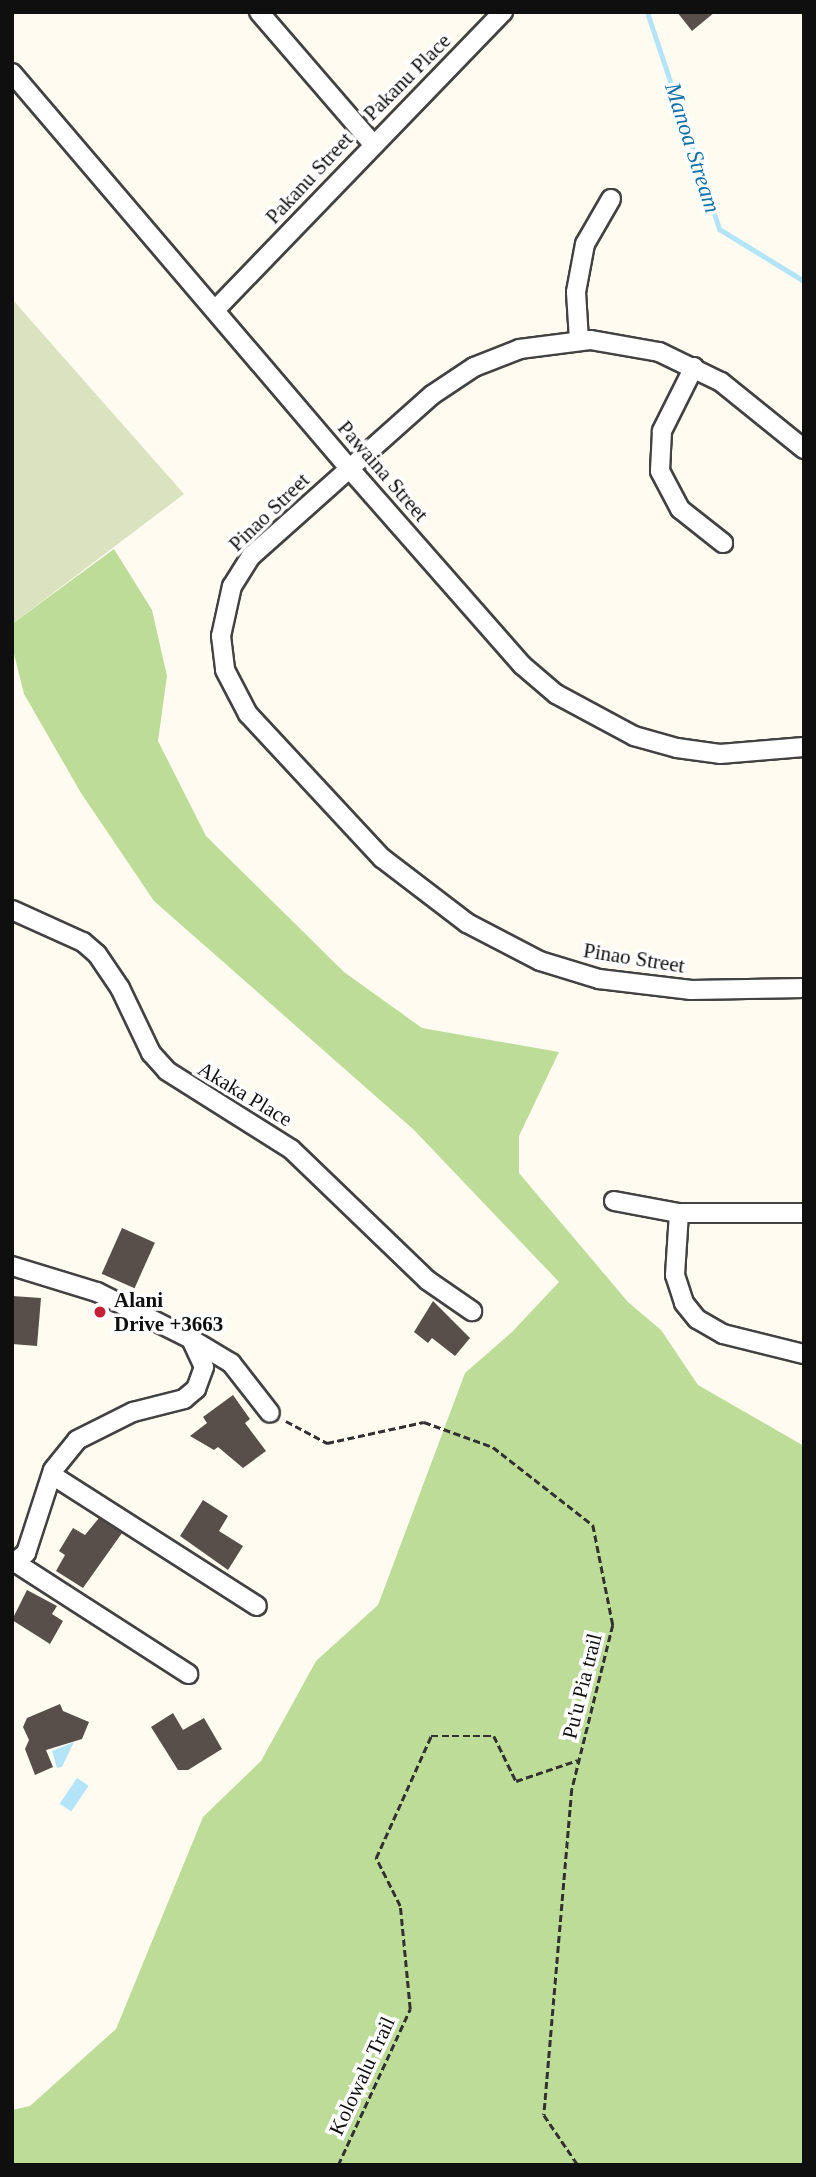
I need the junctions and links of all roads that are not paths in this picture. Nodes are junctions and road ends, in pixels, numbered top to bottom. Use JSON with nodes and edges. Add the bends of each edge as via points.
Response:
{"nodes":[{"id":1,"x":259,"y":12,"type":"edge"},
{"id":2,"x":503,"y":12,"type":"edge"},
{"id":3,"x":12,"y":73,"type":"edge"},
{"id":4,"x":373,"y":144,"type":"junction"},
{"id":5,"x":611,"y":199,"type":"dead end"},
{"id":6,"x":217,"y":308,"type":"junction"},
{"id":7,"x":579,"y":340,"type":"junction"},
{"id":8,"x":694,"y":367,"type":"junction"},
{"id":9,"x":804,"y":449,"type":"edge"},
{"id":10,"x":349,"y":468,"type":"junction"},
{"id":11,"x":723,"y":543,"type":"dead end"},
{"id":12,"x":804,"y":747,"type":"edge"},
{"id":13,"x":12,"y":910,"type":"edge"},
{"id":14,"x":804,"y":988,"type":"edge"},
{"id":15,"x":614,"y":1201,"type":"dead end"},
{"id":16,"x":679,"y":1213,"type":"junction"},
{"id":17,"x":804,"y":1213,"type":"edge"},
{"id":18,"x":12,"y":1266,"type":"edge"},
{"id":19,"x":472,"y":1311,"type":"dead end"},
{"id":20,"x":191,"y":1339,"type":"junction"},
{"id":21,"x":804,"y":1354,"type":"edge"},
{"id":22,"x":270,"y":1413,"type":"road end"},
{"id":23,"x":52,"y":1475,"type":"junction"},
{"id":24,"x":14,"y":1564,"type":"edge"},
{"id":25,"x":257,"y":1606,"type":"dead end"},
{"id":26,"x":188,"y":1674,"type":"dead end"}],
"edges":[{"from":1,"to":4,"type":"street","name":"Pakanu Street"},
{"from":2,"to":4,"type":"street","name":"Pakanu Place"},
{"from":3,"to":6,"type":"street","name":"Pawaina Street"},
{"from":4,"to":6,"type":"street","name":"Pakanu Street"},
{"from":5,"to":7,"type":"street","via":[[593,226],[579,272]]},
{"from":6,"to":10,"type":"street","name":"Pawaina Street"},
{"from":7,"to":8,"type":"street","name":"Pinao Street","via":[[636,346]]},
{"from":7,"to":10,"type":"street","name":"Pinao Street","via":[[520,349],[474,367],[432,395]]},
{"from":8,"to":9,"type":"street","name":"Pinao Street"},
{"from":8,"to":11,"type":"street","via":[[662,430],[660,471],[680,509]]},
{"from":10,"to":12,"type":"street","name":"Pawaina Street","via":[[522,665],[593,717],[677,748],[720,754]]},
{"from":10,"to":14,"type":"street","name":"Pinao Street","via":[[251,556],[232,586],[222,619],[222,653],[230,685],[248,714],[393,868],[467,923],[515,950],[569,971],[629,985],[727,992]]},
{"from":13,"to":19,"type":"street","name":"Akaka Place","via":[[75,938],[97,954],[120,988],[151,1053],[167,1071],[291,1149],[427,1280]]},
{"from":15,"to":16,"type":"street"},
{"from":16,"to":17,"type":"street"},
{"from":16,"to":21,"type":"street","via":[[675,1275],[684,1303],[697,1319],[723,1335]]},
{"from":18,"to":20,"type":"street","via":[[97,1292]]},
{"from":20,"to":22,"type":"street","via":[[231,1363]]},
{"from":20,"to":23,"type":"street","via":[[204,1367],[192,1393],[88,1432],[68,1449]]},
{"from":23,"to":24,"type":"street","via":[[28,1550]]},
{"from":23,"to":25,"type":"street"},
{"from":24,"to":26,"type":"street"}]}
